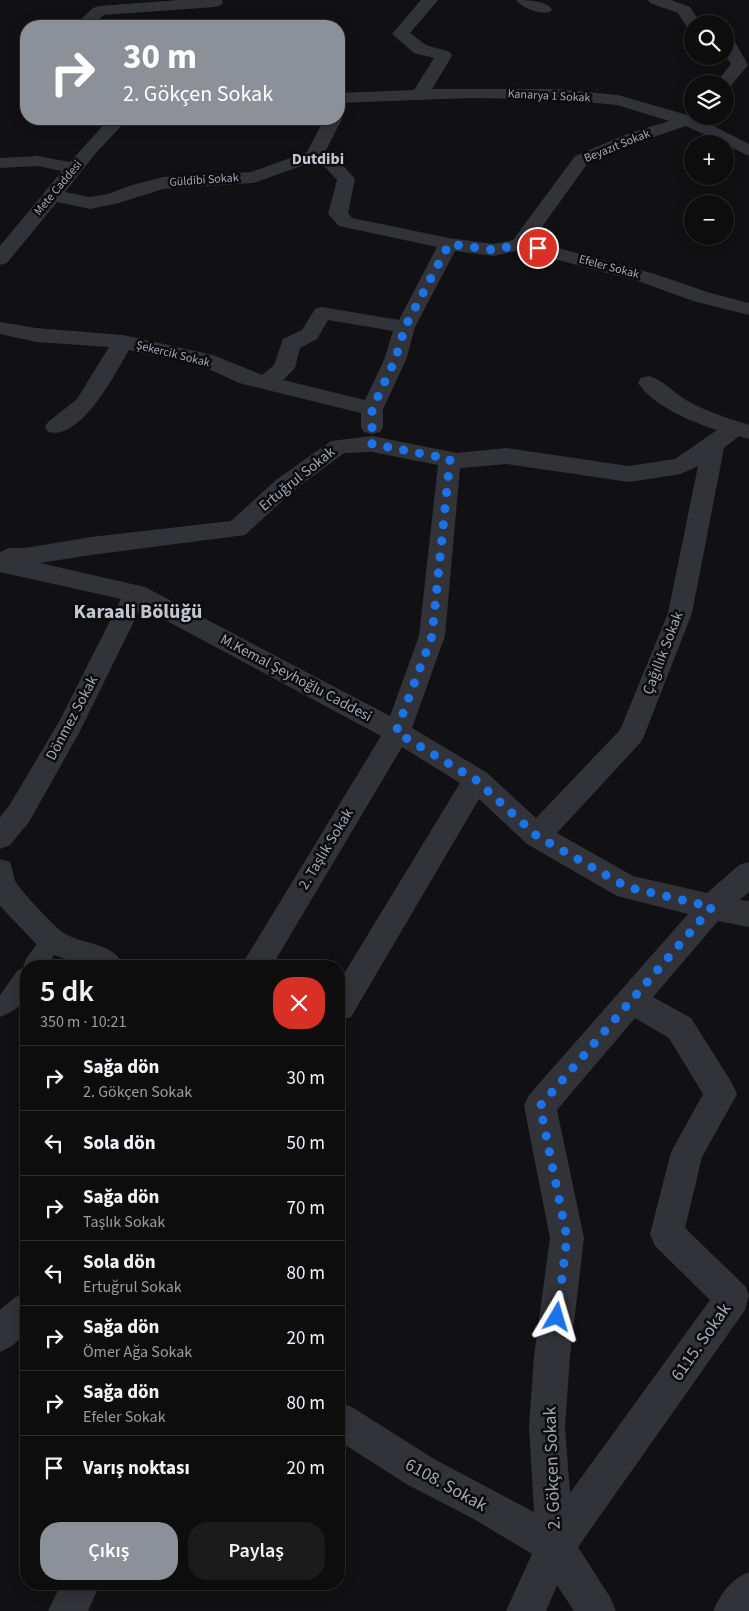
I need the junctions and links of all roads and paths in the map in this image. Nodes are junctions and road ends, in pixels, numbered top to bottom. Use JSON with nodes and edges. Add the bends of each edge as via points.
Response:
{"nodes":[{"id":1,"x":430,"y":0,"type":"edge"},
{"id":2,"x":524,"y":0,"type":"edge"},
{"id":3,"x":656,"y":0,"type":"edge"},
{"id":4,"x":215,"y":1,"type":"edge"},
{"id":5,"x":544,"y":9,"type":"dead end"},
{"id":6,"x":687,"y":15,"type":"edge"},
{"id":7,"x":89,"y":20,"type":"edge"},
{"id":8,"x":199,"y":20,"type":"dead end"},
{"id":9,"x":734,"y":51,"type":"edge"},
{"id":10,"x":744,"y":64,"type":"edge"},
{"id":11,"x":731,"y":75,"type":"edge"},
{"id":12,"x":420,"y":96,"type":"junction"},
{"id":13,"x":345,"y":102,"type":"edge"},
{"id":14,"x":684,"y":116,"type":"edge"},
{"id":15,"x":684,"y":120,"type":"edge"},
{"id":16,"x":114,"y":125,"type":"edge"},
{"id":17,"x":330,"y":125,"type":"edge"},
{"id":18,"x":704,"y":125,"type":"edge"},
{"id":19,"x":749,"y":150,"type":"edge"},
{"id":20,"x":314,"y":156,"type":"junction"},
{"id":21,"x":0,"y":163,"type":"edge"},
{"id":22,"x":75,"y":168,"type":"junction"},
{"id":23,"x":52,"y":195,"type":"junction"},
{"id":24,"x":449,"y":244,"type":"junction"},
{"id":25,"x":520,"y":244,"type":"junction"},
{"id":26,"x":0,"y":259,"type":"edge"},
{"id":27,"x":749,"y":310,"type":"edge"},
{"id":28,"x":405,"y":327,"type":"junction"},
{"id":29,"x":0,"y":328,"type":"edge"},
{"id":30,"x":123,"y":342,"type":"junction"},
{"id":31,"x":265,"y":383,"type":"junction"},
{"id":32,"x":649,"y":383,"type":"dead end"},
{"id":33,"x":372,"y":409,"type":"junction"},
{"id":34,"x":56,"y":427,"type":"dead end"},
{"id":35,"x":742,"y":430,"type":"edge"},
{"id":36,"x":372,"y":444,"type":"junction"},
{"id":37,"x":713,"y":445,"type":"junction"},
{"id":38,"x":450,"y":459,"type":"junction"},
{"id":39,"x":0,"y":557,"type":"edge"},
{"id":40,"x":0,"y":563,"type":"edge"},
{"id":41,"x":136,"y":593,"type":"junction"},
{"id":42,"x":396,"y":732,"type":"junction"},
{"id":43,"x":476,"y":780,"type":"junction"},
{"id":44,"x":537,"y":836,"type":"junction"},
{"id":45,"x":0,"y":837,"type":"edge"},
{"id":46,"x":0,"y":871,"type":"edge"},
{"id":47,"x":749,"y":874,"type":"edge"},
{"id":48,"x":712,"y":907,"type":"junction"},
{"id":49,"x":749,"y":914,"type":"edge"},
{"id":50,"x":52,"y":941,"type":"junction"},
{"id":51,"x":38,"y":960,"type":"edge"},
{"id":52,"x":99,"y":960,"type":"edge"},
{"id":53,"x":260,"y":960,"type":"edge"},
{"id":54,"x":20,"y":986,"type":"edge"},
{"id":55,"x":345,"y":1000,"type":"edge"},
{"id":56,"x":631,"y":1000,"type":"junction"},
{"id":57,"x":0,"y":1006,"type":"edge"},
{"id":58,"x":20,"y":1316,"type":"edge"},
{"id":59,"x":0,"y":1334,"type":"edge"},
{"id":60,"x":345,"y":1424,"type":"edge"},
{"id":61,"x":555,"y":1546,"type":"junction"},
{"id":62,"x":78,"y":1590,"type":"edge"},
{"id":63,"x":749,"y":1591,"type":"edge"},
{"id":64,"x":68,"y":1611,"type":"edge"},
{"id":65,"x":526,"y":1611,"type":"edge"},
{"id":66,"x":596,"y":1611,"type":"edge"},
{"id":67,"x":733,"y":1611,"type":"edge"}],
"edges":[{"from":1,"to":12,"type":"street","via":[[400,34],[420,48],[444,56]]},
{"from":2,"to":5,"type":"street"},
{"from":3,"to":6,"type":"street","via":[[684,10]]},
{"from":4,"to":7,"type":"street","via":[[99,11]]},
{"from":4,"to":8,"type":"street"},
{"from":9,"to":10,"type":"street"},
{"from":10,"to":11,"type":"street"},
{"from":12,"to":13,"type":"street","name":"Kanarya 1 Sokak"},
{"from":12,"to":14,"type":"street","name":"Kanarya 1 Sokak","via":[[545,94],[591,97],[618,100]]},
{"from":15,"to":25,"type":"street","name":"Beyazıt Sokak","via":[[581,160]]},
{"from":16,"to":22,"type":"street","name":"Mete Caddesi"},
{"from":17,"to":20,"type":"street"},
{"from":18,"to":19,"type":"street","name":"Kanarya 1 Sokak"},
{"from":20,"to":23,"type":"street","name":"Güldibi Sokak","via":[[253,177],[163,183],[90,203]]},
{"from":20,"to":24,"type":"street","name":"Efeler Sokak","via":[[332,164],[346,179],[338,214],[346,222]]},
{"from":21,"to":22,"type":"street","via":[[38,161]]},
{"from":22,"to":23,"type":"street","name":"Mete Caddesi"},
{"from":23,"to":26,"type":"street","name":"Mete Caddesi"},
{"from":24,"to":25,"type":"street","name":"Efeler Sokak","via":[[494,250]]},
{"from":24,"to":28,"type":"street"},
{"from":25,"to":27,"type":"street","name":"Efeler Sokak","via":[[648,278]]},
{"from":28,"to":31,"type":"street","via":[[322,313],[310,334],[290,344],[284,368]]},
{"from":28,"to":33,"type":"street","via":[[395,360]]},
{"from":29,"to":30,"type":"street","name":"Şekercik Sokak","via":[[36,335]]},
{"from":30,"to":31,"type":"street","name":"Şekercik Sokak","via":[[206,360],[240,376]]},
{"from":30,"to":34,"type":"street","via":[[85,404]]},
{"from":31,"to":33,"type":"street","name":"Şekercik Sokak"},
{"from":32,"to":35,"type":"street","via":[[669,400],[695,414]]},
{"from":33,"to":36,"type":"street"},
{"from":35,"to":37,"type":"street"},
{"from":36,"to":38,"type":"street","name":"Ertuğrul Sokak"},
{"from":36,"to":39,"type":"street","name":"Ertuğrul Sokak","via":[[339,446],[284,486],[237,529],[25,557]]},
{"from":37,"to":38,"type":"street","name":"Ertuğrul Sokak","via":[[681,466],[629,474],[507,456]]},
{"from":37,"to":44,"type":"street","name":"Çağıllık Sokak","via":[[680,613],[631,736]]},
{"from":38,"to":42,"type":"street","name":"2. Taşlık Sokak","via":[[432,636]]},
{"from":40,"to":41,"type":"street","name":"M.Kemal Şeyhoğlu Caddesi"},
{"from":41,"to":42,"type":"street","name":"M.Kemal Şeyhoğlu Caddesi"},
{"from":41,"to":45,"type":"street","name":"Dönmez Sokak","via":[[70,726],[19,814]]},
{"from":42,"to":43,"type":"street","name":"M.Kemal Şeyhoğlu Caddesi"},
{"from":42,"to":53,"type":"street","name":"2. Taşlık Sokak"},
{"from":43,"to":44,"type":"street","name":"M.Kemal Şeyhoğlu Caddesi"},
{"from":43,"to":55,"type":"street"},
{"from":44,"to":48,"type":"street","name":"M.Kemal Şeyhoğlu Caddesi","via":[[627,887]]},
{"from":46,"to":50,"type":"street","via":[[2,888]]},
{"from":47,"to":48,"type":"street"},
{"from":48,"to":49,"type":"street","name":"M.Kemal Şeyhoğlu Caddesi"},
{"from":48,"to":56,"type":"street","name":"2. Gökçen Sokak"},
{"from":50,"to":51,"type":"lane"},
{"from":50,"to":52,"type":"street"},
{"from":54,"to":57,"type":"lane","via":[[8,1003]]},
{"from":56,"to":61,"type":"street","name":"2. Gökçen Sokak","via":[[540,1106],[567,1238],[547,1426]]},
{"from":56,"to":61,"type":"street","name":"6115. Sokak","via":[[680,1028],[721,1094],[687,1152],[667,1234],[733,1298]]},
{"from":58,"to":59,"type":"street"},
{"from":60,"to":61,"type":"street","name":"6108. Sokak","via":[[421,1472]]},
{"from":61,"to":65,"type":"street","name":"2. Gökçen Sokak"},
{"from":61,"to":66,"type":"street"},
{"from":62,"to":64,"type":"street"},
{"from":63,"to":67,"type":"street"}]}
